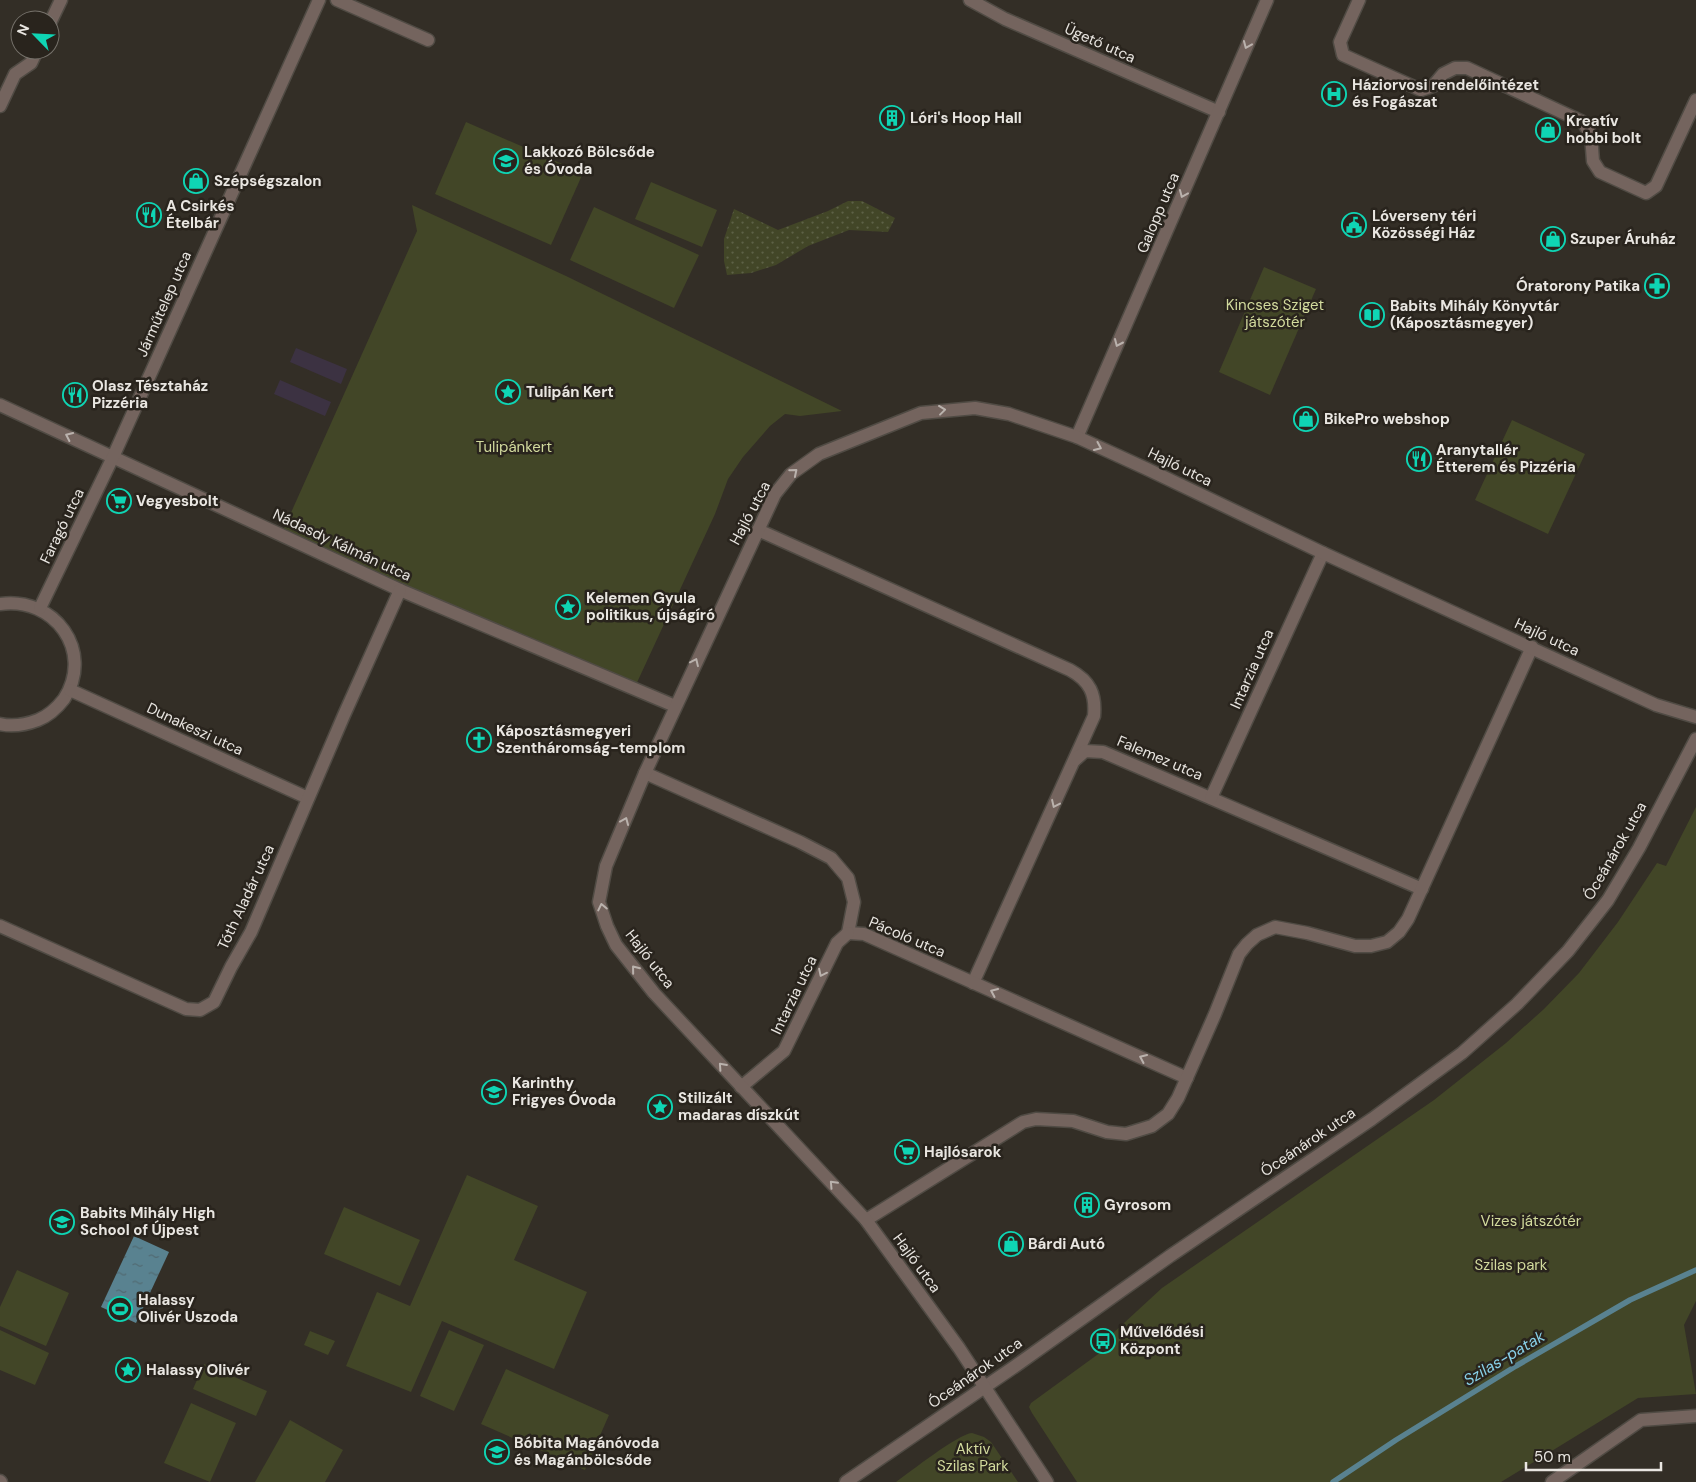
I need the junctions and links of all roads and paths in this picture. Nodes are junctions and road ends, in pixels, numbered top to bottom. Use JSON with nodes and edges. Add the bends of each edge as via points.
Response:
{"nodes":[{"id":1,"x":319,"y":0,"type":"edge"},
{"id":2,"x":337,"y":0,"type":"edge"},
{"id":3,"x":970,"y":0,"type":"edge"},
{"id":4,"x":1267,"y":0,"type":"edge"},
{"id":5,"x":1360,"y":0,"type":"edge"},
{"id":6,"x":428,"y":40,"type":"dead end"},
{"id":7,"x":32,"y":60,"type":"edge"},
{"id":8,"x":1696,"y":100,"type":"edge"},
{"id":9,"x":0,"y":106,"type":"edge"},
{"id":10,"x":1219,"y":112,"type":"junction"},
{"id":11,"x":0,"y":405,"type":"edge"},
{"id":12,"x":1077,"y":437,"type":"junction"},
{"id":13,"x":113,"y":457,"type":"junction"},
{"id":14,"x":758,"y":530,"type":"junction"},
{"id":15,"x":1323,"y":553,"type":"junction"},
{"id":16,"x":400,"y":590,"type":"junction"},
{"id":17,"x":0,"y":604,"type":"edge"},
{"id":18,"x":40,"y":608,"type":"junction"},
{"id":19,"x":1532,"y":647,"type":"junction"},
{"id":20,"x":70,"y":690,"type":"junction"},
{"id":21,"x":675,"y":706,"type":"junction"},
{"id":22,"x":1696,"y":717,"type":"edge"},
{"id":23,"x":0,"y":724,"type":"edge"},
{"id":24,"x":1696,"y":738,"type":"edge"},
{"id":25,"x":1075,"y":760,"type":"junction"},
{"id":26,"x":645,"y":773,"type":"junction"},
{"id":27,"x":308,"y":798,"type":"junction"},
{"id":28,"x":1211,"y":798,"type":"junction"},
{"id":29,"x":1422,"y":889,"type":"junction"},
{"id":30,"x":0,"y":926,"type":"edge"},
{"id":31,"x":848,"y":933,"type":"junction"},
{"id":32,"x":973,"y":983,"type":"junction"},
{"id":33,"x":1187,"y":1078,"type":"junction"},
{"id":34,"x":741,"y":1087,"type":"junction"},
{"id":35,"x":866,"y":1220,"type":"junction"},
{"id":36,"x":984,"y":1386,"type":"junction"},
{"id":37,"x":1696,"y":1416,"type":"edge"},
{"id":38,"x":846,"y":1482,"type":"edge"},
{"id":39,"x":1047,"y":1482,"type":"edge"},
{"id":40,"x":1554,"y":1482,"type":"edge"}],
"edges":[{"from":1,"to":13,"type":"street","name":"Járműtelep utca"},
{"from":2,"to":6,"type":"street"},
{"from":3,"to":10,"type":"street","name":"Ügető utca","via":[[1005,19]]},
{"from":4,"to":10,"type":"street","name":"Galopp utca","one_way":true},
{"from":5,"to":8,"type":"street","via":[[1340,42],[1343,55],[1421,90],[1433,86],[1443,74],[1455,68],[1467,68],[1583,122],[1591,135],[1593,161],[1600,172],[1646,193],[1656,186]]},
{"from":7,"to":9,"type":"street","via":[[15,74]]},
{"from":10,"to":12,"type":"street","name":"Galopp utca","one_way":true},
{"from":13,"to":11,"type":"street","name":"Nádasdy Kálmán utca","one_way":true},
{"from":14,"to":12,"type":"street","name":"Hajló utca","one_way":true,"via":[[775,494],[791,474],[819,454],[921,412],[975,408],[1009,414]]},
{"from":12,"to":15,"type":"street","name":"Hajló utca","one_way":true},
{"from":13,"to":16,"type":"street","name":"Nádasdy Kálmán utca"},
{"from":13,"to":18,"type":"street","name":"Faragó utca"},
{"from":21,"to":14,"type":"street","name":"Hajló utca","one_way":true},
{"from":14,"to":25,"type":"street","via":[[1077,674],[1090,688],[1096,702],[1094,716]]},
{"from":15,"to":19,"type":"street","name":"Hajló utca"},
{"from":15,"to":28,"type":"street","name":"Intarzia utca"},
{"from":16,"to":21,"type":"street","name":"Nádasdy Kálmán utca"},
{"from":16,"to":27,"type":"street","name":"Tóth Aladár utca"},
{"from":17,"to":18,"type":"street","via":[[21,603]]},
{"from":18,"to":20,"type":"street","via":[[56,619],[74,652]]},
{"from":19,"to":22,"type":"street","name":"Hajló utca","via":[[1656,705]]},
{"from":19,"to":29,"type":"street"},
{"from":20,"to":23,"type":"street","via":[[45,718],[28,724]]},
{"from":20,"to":27,"type":"street","name":"Dunakeszi utca"},
{"from":21,"to":26,"type":"street","name":"Hajló utca"},
{"from":24,"to":36,"type":"street","name":"Óceánárok utca","via":[[1608,900],[1568,951],[1517,1004],[1462,1053],[1372,1119]]},
{"from":25,"to":28,"type":"street","name":"Falemez utca","via":[[1085,751],[1103,752]]},
{"from":25,"to":32,"type":"street","one_way":true},
{"from":26,"to":31,"type":"street","name":"Pácoló utca","via":[[831,858],[848,878],[854,902]]},
{"from":34,"to":26,"type":"street","name":"Hajló utca","one_way":true,"via":[[654,993],[616,945],[599,902],[606,866]]},
{"from":27,"to":30,"type":"street","name":"Tóth Aladár utca","via":[[251,932],[214,1002],[200,1010],[186,1009]]},
{"from":28,"to":29,"type":"street","name":"Falemez utca"},
{"from":29,"to":33,"type":"street","via":[[1408,919],[1387,942],[1355,946],[1275,927],[1257,935],[1239,954]]},
{"from":31,"to":32,"type":"street","name":"Pácoló utca","via":[[864,934]]},
{"from":31,"to":34,"type":"street","name":"Intarzia utca","one_way":true,"via":[[837,943],[784,1051]]},
{"from":33,"to":32,"type":"street","name":"Pácoló utca","one_way":true},
{"from":33,"to":35,"type":"street","via":[[1168,1114],[1152,1126],[1126,1134],[1107,1132],[1073,1121],[1036,1118],[1023,1122]]},
{"from":35,"to":34,"type":"street","name":"Hajló utca","one_way":true},
{"from":35,"to":36,"type":"street","name":"Hajló utca"},
{"from":36,"to":38,"type":"street","name":"Óceánárok utca"},
{"from":36,"to":39,"type":"street","name":"Hajló utca"},
{"from":37,"to":40,"type":"street","via":[[1642,1420]]}]}
